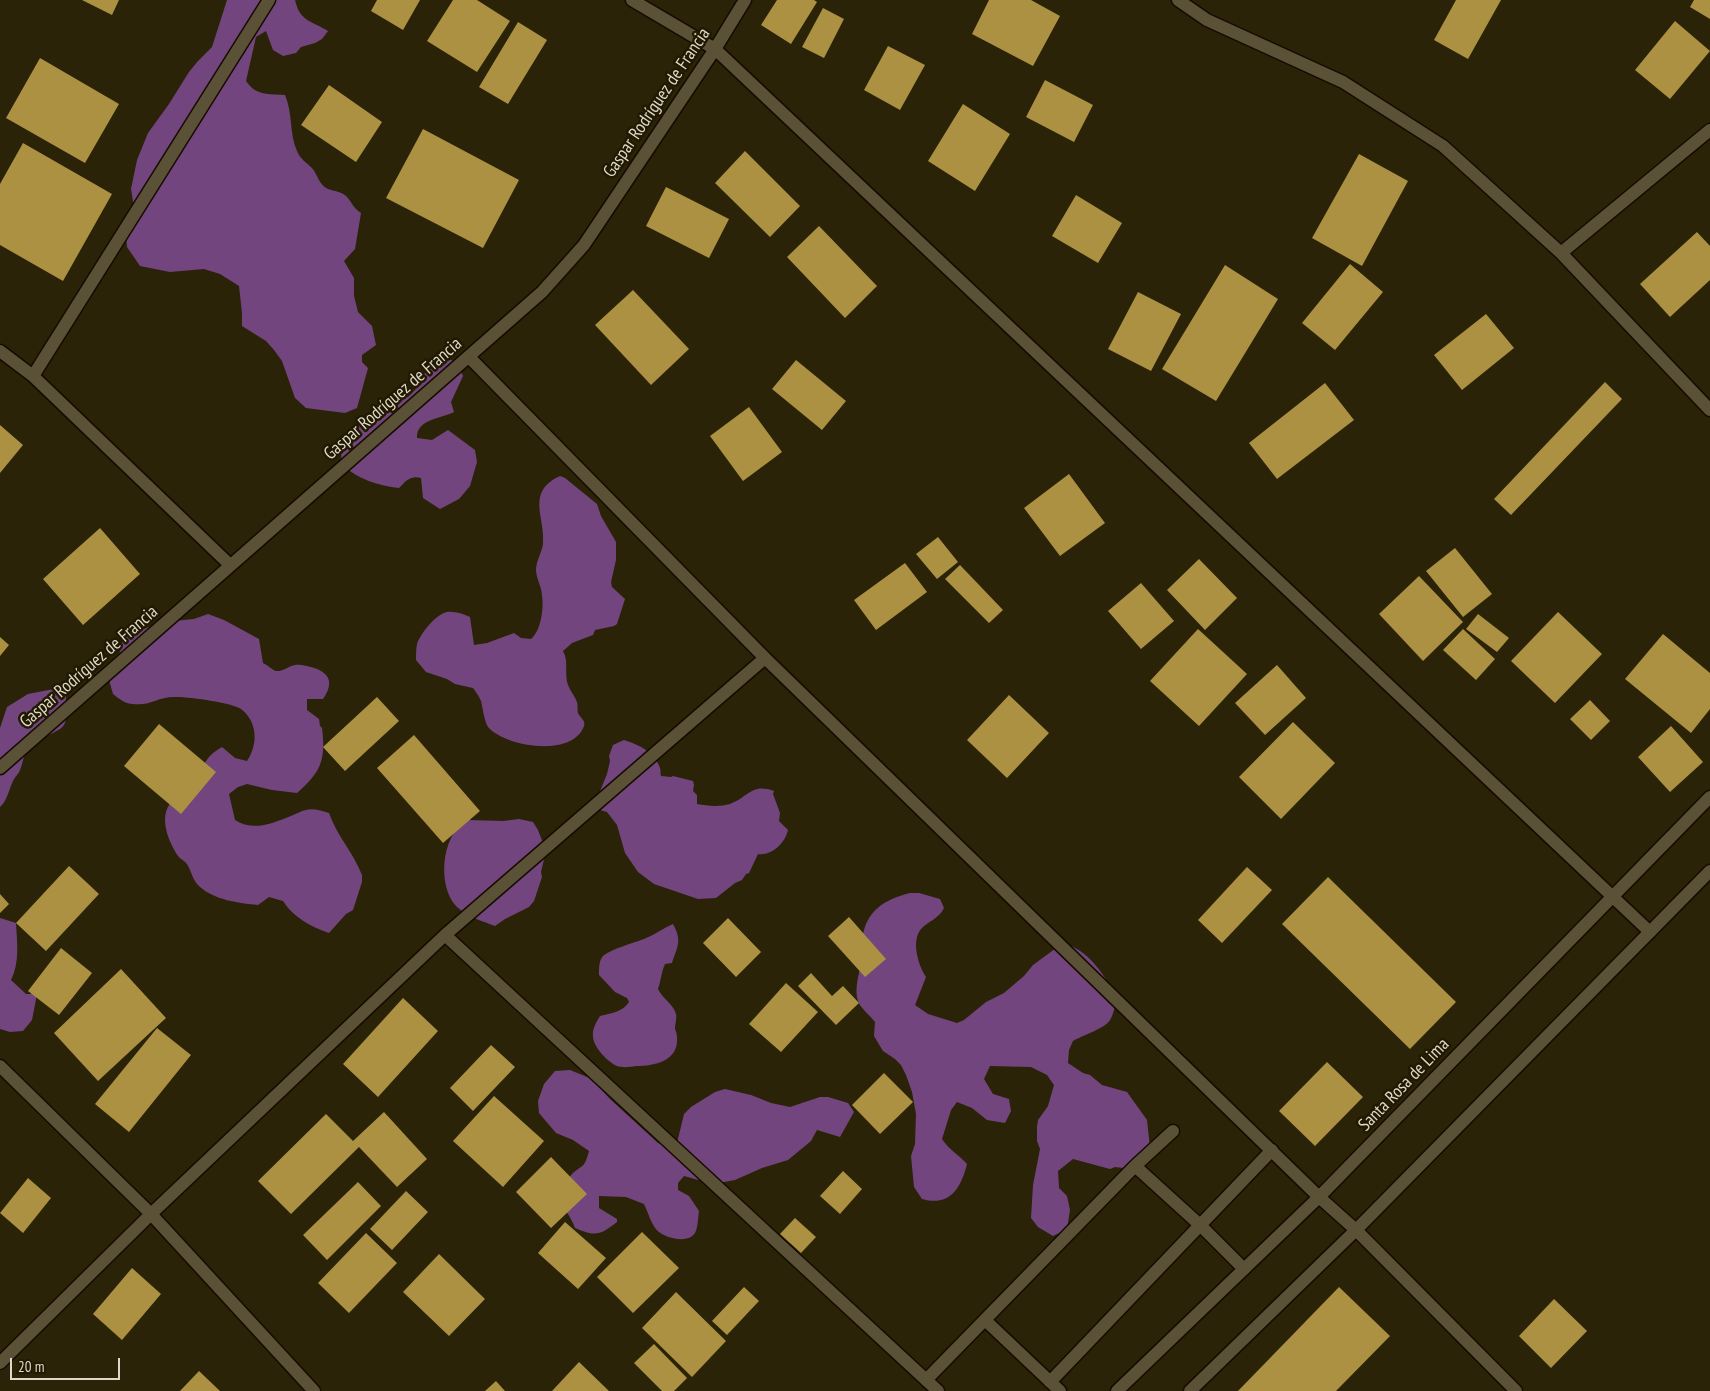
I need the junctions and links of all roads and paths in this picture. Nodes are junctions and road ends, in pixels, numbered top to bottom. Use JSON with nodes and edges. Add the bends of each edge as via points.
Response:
{"nodes":[{"id":1,"x":269,"y":0,"type":"edge"},
{"id":2,"x":632,"y":0,"type":"edge"},
{"id":3,"x":745,"y":0,"type":"edge"},
{"id":4,"x":1178,"y":0,"type":"edge"},
{"id":5,"x":714,"y":49,"type":"junction"},
{"id":6,"x":1710,"y":130,"type":"edge"},
{"id":7,"x":1562,"y":252,"type":"junction"},
{"id":8,"x":0,"y":351,"type":"edge"},
{"id":9,"x":469,"y":357,"type":"junction"},
{"id":10,"x":33,"y":376,"type":"junction"},
{"id":11,"x":1710,"y":410,"type":"edge"},
{"id":12,"x":230,"y":565,"type":"junction"},
{"id":13,"x":765,"y":658,"type":"junction"},
{"id":14,"x":0,"y":768,"type":"edge"},
{"id":15,"x":1710,"y":797,"type":"edge"},
{"id":16,"x":1710,"y":871,"type":"edge"},
{"id":17,"x":1611,"y":897,"type":"junction"},
{"id":18,"x":1650,"y":932,"type":"junction"},
{"id":19,"x":445,"y":935,"type":"junction"},
{"id":20,"x":0,"y":1066,"type":"edge"},
{"id":21,"x":1173,"y":1131,"type":"dead end"},
{"id":22,"x":1272,"y":1150,"type":"junction"},
{"id":23,"x":1135,"y":1166,"type":"junction"},
{"id":24,"x":1319,"y":1197,"type":"junction"},
{"id":25,"x":151,"y":1214,"type":"junction"},
{"id":26,"x":1200,"y":1225,"type":"junction"},
{"id":27,"x":1356,"y":1230,"type":"junction"},
{"id":28,"x":1244,"y":1269,"type":"junction"},
{"id":29,"x":985,"y":1320,"type":"junction"},
{"id":30,"x":0,"y":1364,"type":"edge"},
{"id":31,"x":926,"y":1380,"type":"junction"},
{"id":32,"x":1050,"y":1382,"type":"junction"},
{"id":33,"x":314,"y":1391,"type":"edge"},
{"id":34,"x":938,"y":1391,"type":"edge"},
{"id":35,"x":1060,"y":1391,"type":"edge"},
{"id":36,"x":1117,"y":1391,"type":"edge"},
{"id":37,"x":1190,"y":1391,"type":"edge"},
{"id":38,"x":1516,"y":1391,"type":"edge"}],
"edges":[{"from":1,"to":10,"type":"street"},
{"from":2,"to":5,"type":"street"},
{"from":3,"to":5,"type":"street","name":"Gaspar Rodríguez de Francia"},
{"from":4,"to":7,"type":"street","via":[[1207,20],[1343,82],[1443,146]]},
{"from":5,"to":9,"type":"street","name":"Gaspar Rodríguez de Francia","via":[[584,245],[542,292]]},
{"from":5,"to":17,"type":"street"},
{"from":6,"to":7,"type":"street"},
{"from":7,"to":11,"type":"street"},
{"from":8,"to":10,"type":"street"},
{"from":9,"to":12,"type":"street","name":"Gaspar Rodríguez de Francia"},
{"from":9,"to":13,"type":"street"},
{"from":10,"to":12,"type":"street"},
{"from":12,"to":14,"type":"street","name":"Gaspar Rodríguez de Francia"},
{"from":13,"to":19,"type":"street"},
{"from":13,"to":22,"type":"street"},
{"from":15,"to":17,"type":"street","name":"Santa Rosa de Lima"},
{"from":16,"to":18,"type":"street"},
{"from":17,"to":18,"type":"street"},
{"from":17,"to":24,"type":"street","name":"Santa Rosa de Lima"},
{"from":18,"to":27,"type":"street"},
{"from":19,"to":25,"type":"street"},
{"from":19,"to":31,"type":"street"},
{"from":20,"to":25,"type":"street"},
{"from":21,"to":23,"type":"street"},
{"from":22,"to":24,"type":"street"},
{"from":22,"to":26,"type":"street"},
{"from":23,"to":26,"type":"street"},
{"from":23,"to":29,"type":"street"},
{"from":24,"to":27,"type":"street"},
{"from":24,"to":28,"type":"street","name":"Santa Rosa de Lima"},
{"from":25,"to":30,"type":"street"},
{"from":25,"to":33,"type":"street"},
{"from":26,"to":28,"type":"street"},
{"from":26,"to":32,"type":"street"},
{"from":27,"to":37,"type":"street"},
{"from":27,"to":38,"type":"street"},
{"from":28,"to":36,"type":"street","name":"Santa Rosa de Lima"},
{"from":29,"to":31,"type":"street"},
{"from":29,"to":32,"type":"street"},
{"from":31,"to":34,"type":"street"},
{"from":32,"to":35,"type":"street"}]}
